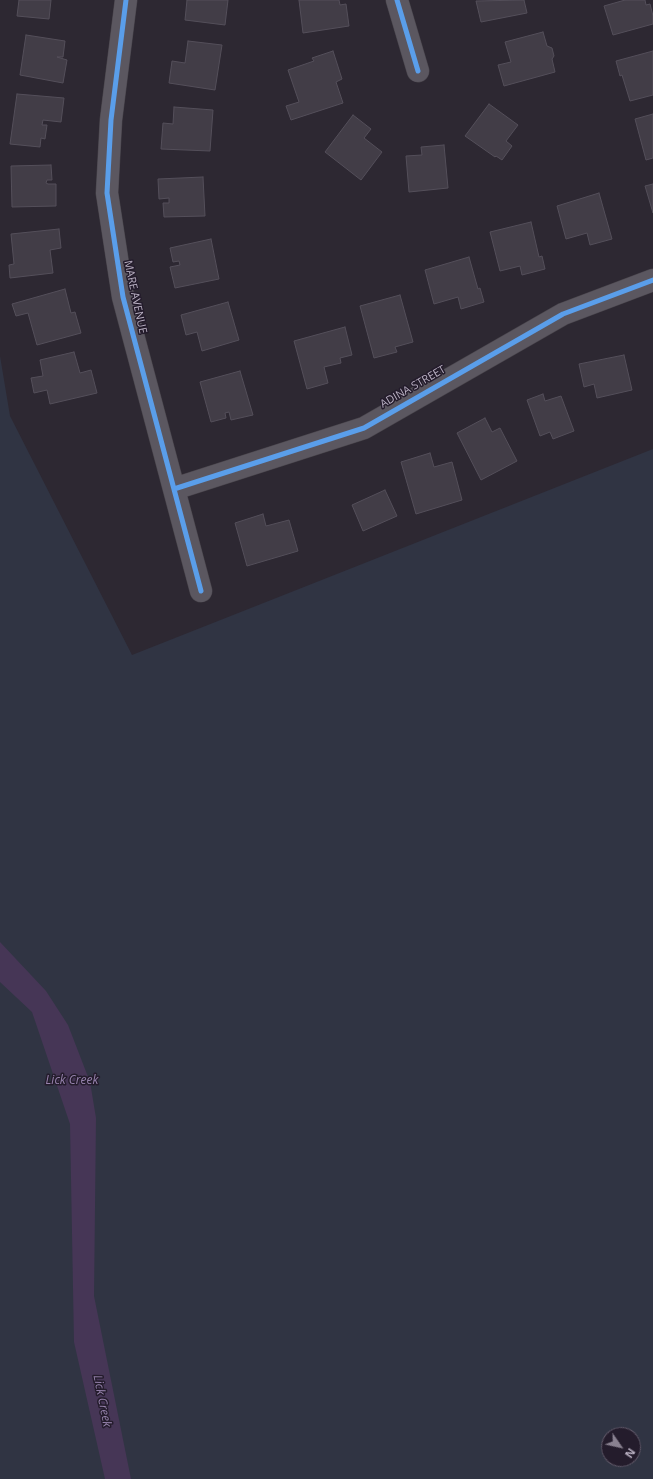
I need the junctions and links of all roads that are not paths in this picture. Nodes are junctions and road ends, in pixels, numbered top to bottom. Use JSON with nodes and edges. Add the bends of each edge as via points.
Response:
{"nodes":[{"id":1,"x":126,"y":0,"type":"edge"},
{"id":2,"x":397,"y":0,"type":"edge"},
{"id":3,"x":418,"y":71,"type":"dead end"},
{"id":4,"x":653,"y":280,"type":"edge"},
{"id":5,"x":174,"y":490,"type":"junction"},
{"id":6,"x":201,"y":591,"type":"dead end"}],
"edges":[{"from":1,"to":5,"type":"street","name":"MARE AVENUE","via":[[111,120],[107,193],[123,297]]},
{"from":2,"to":3,"type":"street"},
{"from":4,"to":5,"type":"street","name":"ADINA STREET","via":[[563,314],[364,428]]},
{"from":5,"to":6,"type":"street","name":"MARE AVENUE"}]}
